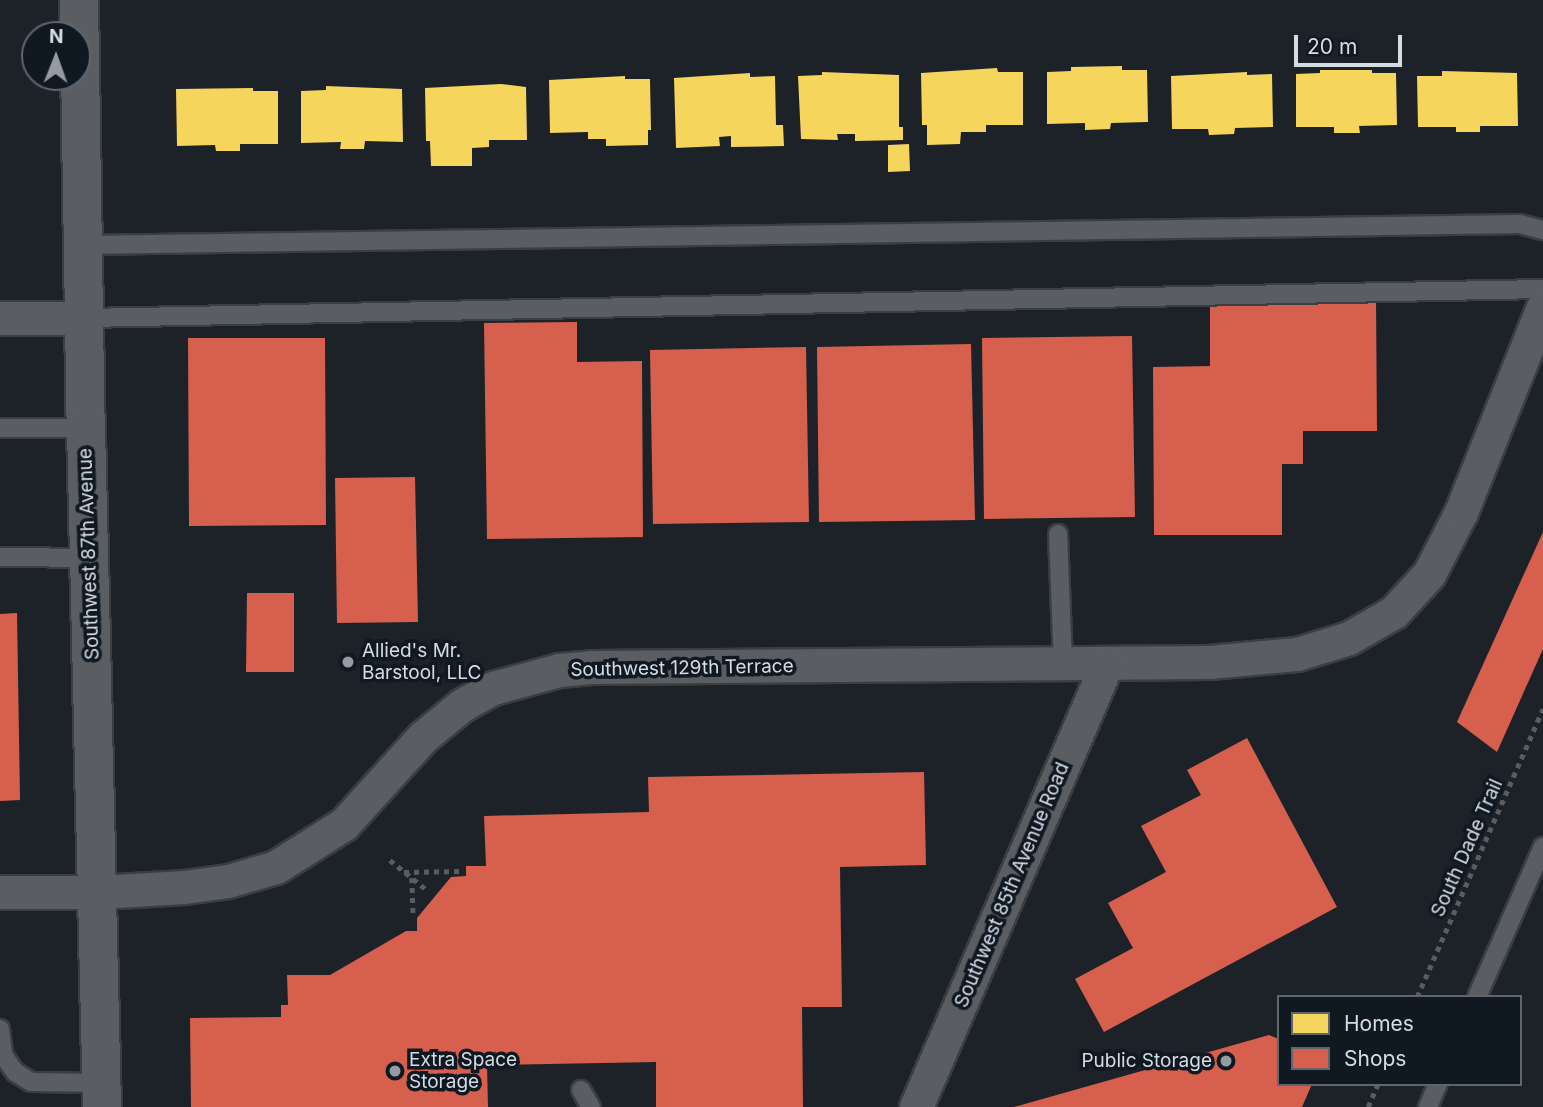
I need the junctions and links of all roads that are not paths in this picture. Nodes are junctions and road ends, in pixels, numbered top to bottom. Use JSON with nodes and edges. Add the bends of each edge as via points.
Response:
{"nodes":[{"id":1,"x":79,"y":0,"type":"edge"},
{"id":2,"x":1543,"y":229,"type":"edge"},
{"id":3,"x":83,"y":245,"type":"junction"},
{"id":4,"x":1543,"y":289,"type":"edge"},
{"id":5,"x":1543,"y":307,"type":"edge"},
{"id":6,"x":0,"y":318,"type":"edge"},
{"id":7,"x":85,"y":318,"type":"junction"},
{"id":8,"x":0,"y":428,"type":"edge"},
{"id":9,"x":86,"y":428,"type":"junction"},
{"id":10,"x":1058,"y":534,"type":"dead end"},
{"id":11,"x":0,"y":557,"type":"edge"},
{"id":12,"x":89,"y":558,"type":"junction"},
{"id":13,"x":1063,"y":663,"type":"junction"},
{"id":14,"x":1107,"y":663,"type":"junction"},
{"id":15,"x":1543,"y":846,"type":"edge"},
{"id":16,"x":0,"y":892,"type":"edge"},
{"id":17,"x":99,"y":892,"type":"junction"},
{"id":18,"x":1478,"y":995,"type":"edge"},
{"id":19,"x":0,"y":1029,"type":"edge"},
{"id":20,"x":1437,"y":1086,"type":"edge"},
{"id":21,"x":581,"y":1090,"type":"dead end"},
{"id":22,"x":102,"y":1095,"type":"edge"},
{"id":23,"x":591,"y":1107,"type":"edge"},
{"id":24,"x":916,"y":1107,"type":"edge"},
{"id":25,"x":1428,"y":1107,"type":"edge"}],
"edges":[{"from":1,"to":3,"type":"main road","name":"Southwest 87th Avenue"},
{"from":2,"to":3,"type":"lane","via":[[1520,224]]},
{"from":3,"to":7,"type":"main road","name":"Southwest 87th Avenue"},
{"from":4,"to":7,"type":"lane"},
{"from":5,"to":14,"type":"street","name":"Southwest 129th Terrace","via":[[1461,512],[1429,574],[1394,612],[1349,638],[1297,654],[1257,660]]},
{"from":6,"to":7,"type":"street"},
{"from":7,"to":9,"type":"main road","name":"Southwest 87th Avenue"},
{"from":8,"to":9,"type":"lane"},
{"from":9,"to":12,"type":"main road","name":"Southwest 87th Avenue"},
{"from":10,"to":13,"type":"lane"},
{"from":11,"to":12,"type":"lane"},
{"from":12,"to":17,"type":"main road","name":"Southwest 87th Avenue"},
{"from":13,"to":14,"type":"street","name":"Southwest 129th Terrace"},
{"from":13,"to":17,"type":"street","name":"Southwest 129th Terrace","via":[[592,667],[530,676],[476,696],[445,716],[344,824],[276,867],[203,884]]},
{"from":14,"to":24,"type":"street","name":"Southwest 85th Avenue Road"},
{"from":15,"to":18,"type":"lane"},
{"from":16,"to":17,"type":"street","name":"Southwest 129th Terrace"},
{"from":17,"to":22,"type":"main road","name":"Southwest 87th Avenue"},
{"from":19,"to":22,"type":"lane","via":[[3,1055],[15,1072],[31,1082]]},
{"from":20,"to":25,"type":"lane"},
{"from":21,"to":23,"type":"lane"}]}
